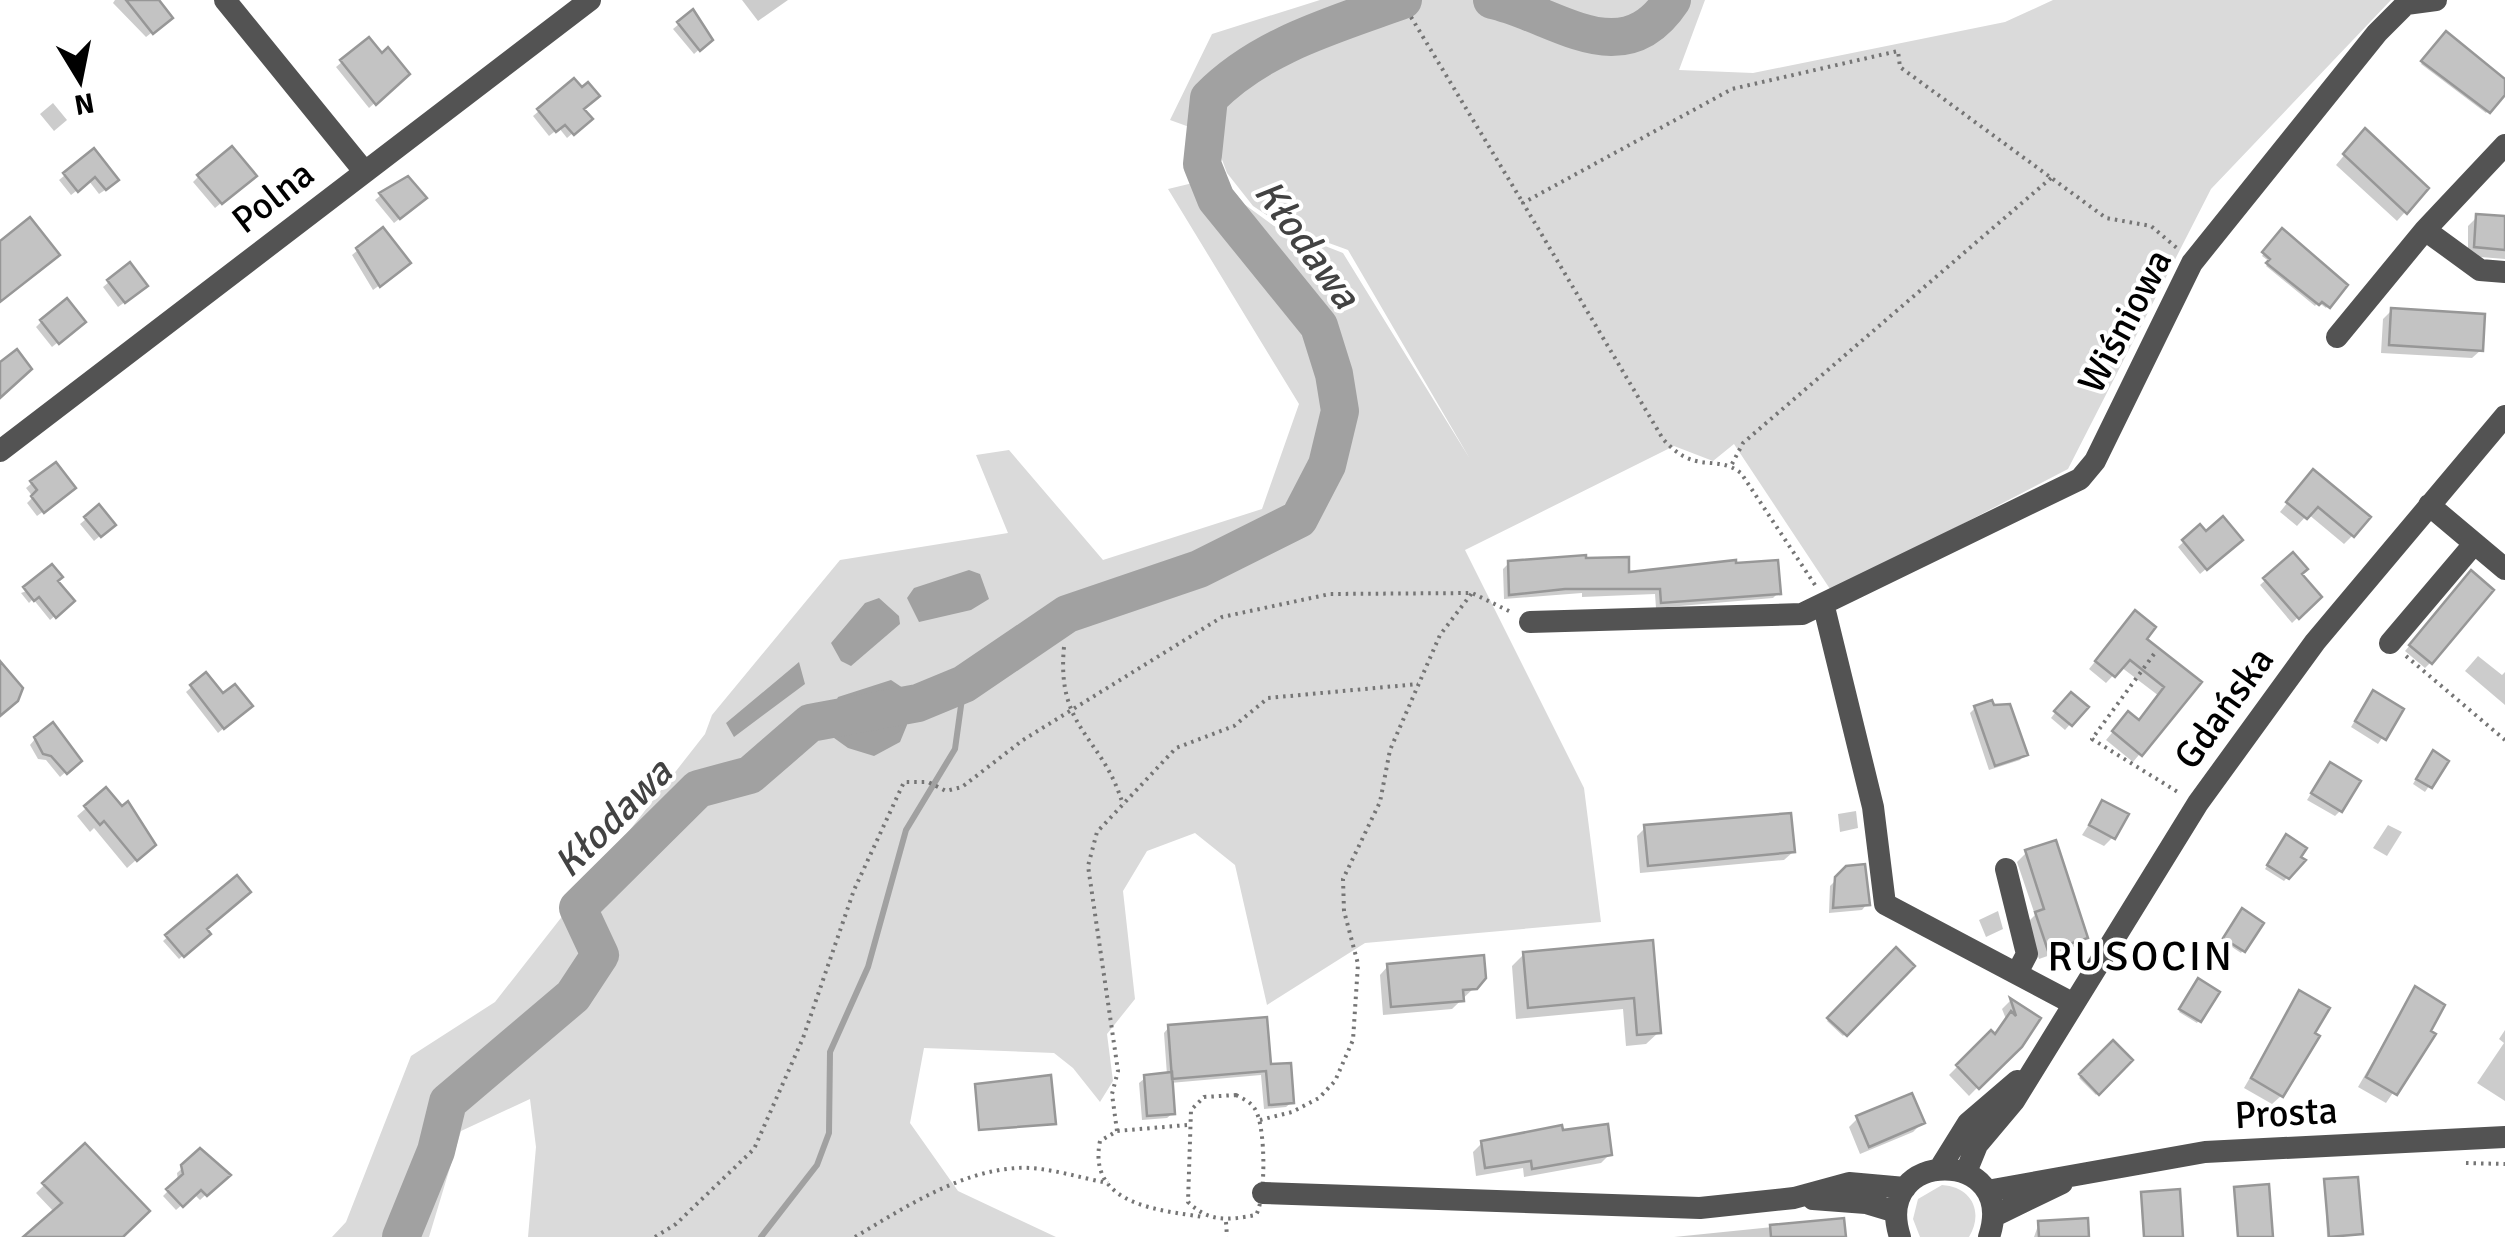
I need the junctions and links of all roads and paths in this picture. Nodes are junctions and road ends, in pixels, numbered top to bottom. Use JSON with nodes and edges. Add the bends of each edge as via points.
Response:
{"nodes":[{"id":1,"x":225,"y":0,"type":"edge"},
{"id":2,"x":590,"y":0,"type":"edge"},
{"id":3,"x":2436,"y":0,"type":"edge"},
{"id":4,"x":1411,"y":16,"type":"dead end"},
{"id":5,"x":2505,"y":145,"type":"edge"},
{"id":6,"x":364,"y":171,"type":"junction"},
{"id":7,"x":2050,"y":178,"type":"junction"},
{"id":8,"x":1523,"y":203,"type":"junction"},
{"id":9,"x":2425,"y":230,"type":"junction"},
{"id":10,"x":2192,"y":263,"type":"junction"},
{"id":11,"x":2505,"y":272,"type":"edge"},
{"id":12,"x":2337,"y":336,"type":"dead end"},
{"id":13,"x":2505,"y":416,"type":"edge"},
{"id":14,"x":0,"y":452,"type":"edge"},
{"id":15,"x":1731,"y":465,"type":"junction"},
{"id":16,"x":2429,"y":505,"type":"junction"},
{"id":17,"x":2474,"y":544,"type":"junction"},
{"id":18,"x":2505,"y":569,"type":"edge"},
{"id":19,"x":1472,"y":593,"type":"junction"},
{"id":20,"x":1824,"y":608,"type":"junction"},
{"id":21,"x":1530,"y":622,"type":"joint"},
{"id":22,"x":2390,"y":643,"type":"joint"},
{"id":23,"x":1064,"y":647,"type":"dead end"},
{"id":24,"x":2154,"y":654,"type":"dead end"},
{"id":25,"x":1418,"y":684,"type":"junction"},
{"id":26,"x":1069,"y":710,"type":"junction"},
{"id":27,"x":2505,"y":740,"type":"edge"},
{"id":28,"x":2198,"y":803,"type":"junction"},
{"id":29,"x":1123,"y":805,"type":"junction"},
{"id":30,"x":2006,"y":869,"type":"dead end"},
{"id":31,"x":2017,"y":973,"type":"junction"},
{"id":32,"x":2072,"y":1003,"type":"junction"},
{"id":33,"x":2034,"y":1065,"type":"junction"},
{"id":34,"x":1260,"y":1120,"type":"junction"},
{"id":35,"x":1187,"y":1124,"type":"junction"},
{"id":36,"x":1118,"y":1130,"type":"junction"},
{"id":37,"x":2505,"y":1137,"type":"edge"},
{"id":38,"x":1940,"y":1168,"type":"junction"},
{"id":39,"x":1966,"y":1172,"type":"junction"},
{"id":40,"x":2074,"y":1176,"type":"junction"},
{"id":41,"x":1108,"y":1182,"type":"junction"},
{"id":42,"x":1905,"y":1188,"type":"junction"},
{"id":43,"x":1987,"y":1191,"type":"junction"},
{"id":44,"x":1263,"y":1193,"type":"junction"},
{"id":45,"x":1794,"y":1198,"type":"junction"},
{"id":46,"x":1896,"y":1212,"type":"junction"},
{"id":47,"x":1203,"y":1216,"type":"junction"},
{"id":48,"x":1226,"y":1220,"type":"junction"},
{"id":49,"x":1991,"y":1226,"type":"edge"},
{"id":50,"x":655,"y":1237,"type":"edge"},
{"id":51,"x":855,"y":1237,"type":"edge"},
{"id":52,"x":1227,"y":1237,"type":"edge"},
{"id":53,"x":1900,"y":1237,"type":"edge"}],
"edges":[{"from":1,"to":6,"type":"street"},
{"from":2,"to":6,"type":"street","name":"Polna"},
{"from":3,"to":10,"type":"street","name":"Wiśniowa","via":[[2406,4],[2377,33]]},
{"from":4,"to":8,"type":"path"},
{"from":5,"to":9,"type":"street"},
{"from":6,"to":14,"type":"street","name":"Polna"},
{"from":7,"to":8,"type":"path","via":[[1900,67],[1898,52],[1732,89]]},
{"from":7,"to":10,"type":"path","via":[[2106,218],[2161,232]]},
{"from":7,"to":15,"type":"path","via":[[1743,443]]},
{"from":8,"to":15,"type":"path","via":[[1664,440],[1694,465]]},
{"from":9,"to":11,"type":"street","via":[[2480,270]]},
{"from":9,"to":12,"type":"street"},
{"from":10,"to":20,"type":"street","name":"Wiśniowa","via":[[2095,461],[2080,478]]},
{"from":13,"to":16,"type":"street","name":"Gdańska"},
{"from":15,"to":20,"type":"path","via":[[1802,565]]},
{"from":16,"to":17,"type":"street"},
{"from":16,"to":28,"type":"street","name":"Gdańska","via":[[2315,642]]},
{"from":17,"to":18,"type":"street"},
{"from":17,"to":22,"type":"street"},
{"from":19,"to":21,"type":"path"},
{"from":19,"to":25,"type":"path","via":[[1440,635]]},
{"from":19,"to":26,"type":"path","via":[[1330,594],[1222,617]]},
{"from":20,"to":21,"type":"street","name":"Wiśniowa"},
{"from":20,"to":31,"type":"street","via":[[1872,807],[1884,904]]},
{"from":22,"to":27,"type":"path"},
{"from":23,"to":26,"type":"path","via":[[1060,683]]},
{"from":24,"to":28,"type":"path","via":[[2092,739]]},
{"from":25,"to":29,"type":"path","via":[[1268,698],[1234,726],[1176,748]]},
{"from":25,"to":34,"type":"path","via":[[1390,750],[1380,802],[1343,879],[1358,964],[1353,1040],[1335,1081],[1319,1098]]},
{"from":26,"to":29,"type":"path","via":[[1116,780]]},
{"from":26,"to":50,"type":"path","via":[[962,787],[946,791],[928,782],[904,782],[854,890],[803,1038],[754,1149]]},
{"from":28,"to":32,"type":"street","name":"Gdańska"},
{"from":29,"to":36,"type":"path","via":[[1096,832],[1088,866],[1118,1072],[1112,1094]]},
{"from":30,"to":31,"type":"street","via":[[2027,954]]},
{"from":31,"to":32,"type":"street"},
{"from":32,"to":33,"type":"street","name":"Gdańska"},
{"from":33,"to":38,"type":"street","name":"Gdańska","via":[[1968,1123]]},
{"from":33,"to":39,"type":"street","name":"Gdańska","via":[[1977,1144]]},
{"from":34,"to":35,"type":"path","via":[[1254,1105],[1236,1095],[1204,1097]]},
{"from":34,"to":44,"type":"path"},
{"from":35,"to":36,"type":"path"},
{"from":35,"to":47,"type":"path","via":[[1188,1202]]},
{"from":36,"to":41,"type":"path","via":[[1100,1141],[1096,1157]]},
{"from":37,"to":40,"type":"street","name":"Prosta","via":[[2205,1152]]},
{"from":38,"to":39,"type":"street"},
{"from":38,"to":42,"type":"street"},
{"from":39,"to":43,"type":"street"},
{"from":40,"to":43,"type":"street","name":"Prosta"},
{"from":40,"to":49,"type":"street","name":"Prosta"},
{"from":41,"to":47,"type":"path","via":[[1132,1205]]},
{"from":41,"to":51,"type":"path","via":[[1019,1167],[980,1175],[910,1204]]},
{"from":42,"to":45,"type":"street","via":[[1850,1183]]},
{"from":42,"to":46,"type":"street"},
{"from":43,"to":49,"type":"street"},
{"from":44,"to":45,"type":"street","via":[[1700,1208]]},
{"from":44,"to":48,"type":"path","via":[[1256,1215]]},
{"from":45,"to":46,"type":"street"},
{"from":46,"to":53,"type":"street"},
{"from":47,"to":48,"type":"path"},
{"from":48,"to":52,"type":"path"}]}
